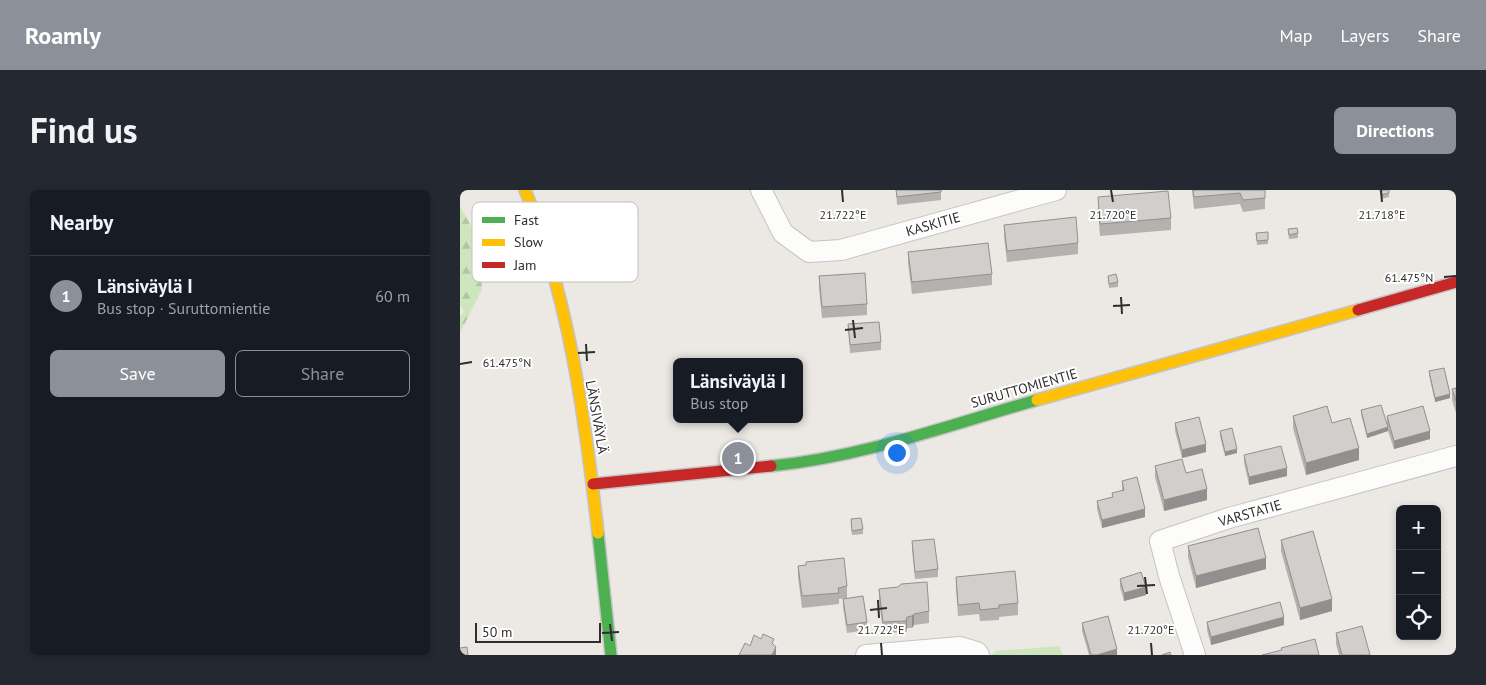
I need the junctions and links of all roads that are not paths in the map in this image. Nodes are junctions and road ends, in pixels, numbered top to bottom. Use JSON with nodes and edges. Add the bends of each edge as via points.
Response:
{"nodes":[{"id":1,"x":525,"y":190,"type":"edge"},
{"id":2,"x":761,"y":190,"type":"edge"},
{"id":3,"x":1056,"y":190,"type":"edge"},
{"id":4,"x":530,"y":202,"type":"edge"},
{"id":5,"x":554,"y":282,"type":"edge"},
{"id":6,"x":1456,"y":282,"type":"edge"},
{"id":7,"x":1456,"y":456,"type":"edge"},
{"id":8,"x":593,"y":484,"type":"junction"},
{"id":9,"x":611,"y":655,"type":"edge"},
{"id":10,"x":866,"y":655,"type":"edge"},
{"id":11,"x":979,"y":655,"type":"edge"},
{"id":12,"x":1195,"y":655,"type":"edge"}],
"edges":[{"from":1,"to":4,"type":"street","name":"LÄNSIVÄYLÄ"},
{"from":2,"to":3,"type":"street","name":"KASKITIE","via":[[783,233],[809,252],[842,250]]},
{"from":5,"to":8,"type":"street","name":"LÄNSIVÄYLÄ","via":[[566,327]]},
{"from":6,"to":8,"type":"street","name":"SURUTTOMIENTIE","via":[[869,448],[799,463]]},
{"from":7,"to":12,"type":"street","name":"VARSTATIE","via":[[1229,518],[1160,541]]},
{"from":8,"to":9,"type":"street","name":"LÄNSIVÄYLÄ"},
{"from":10,"to":11,"type":"street","via":[[960,646]]}]}
